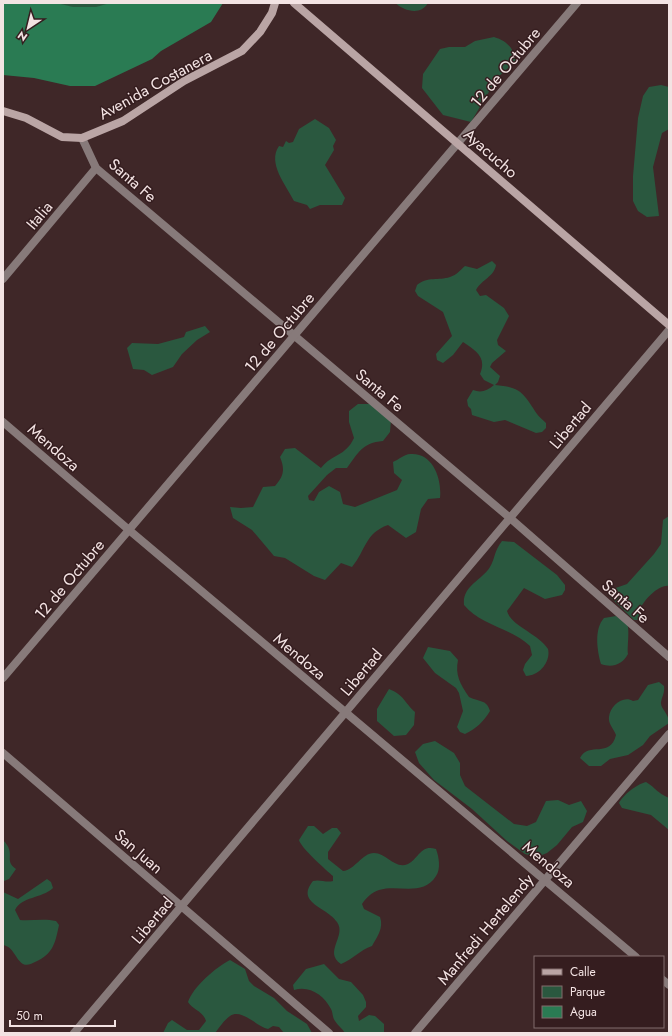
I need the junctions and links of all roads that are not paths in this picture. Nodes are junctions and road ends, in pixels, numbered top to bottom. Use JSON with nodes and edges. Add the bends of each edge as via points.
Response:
{"nodes":[{"id":1,"x":275,"y":3,"type":"edge"},
{"id":2,"x":294,"y":3,"type":"edge"},
{"id":3,"x":577,"y":3,"type":"edge"},
{"id":4,"x":3,"y":111,"type":"edge"},
{"id":5,"x":82,"y":138,"type":"junction"},
{"id":6,"x":458,"y":144,"type":"junction"},
{"id":7,"x":96,"y":168,"type":"junction"},
{"id":8,"x":3,"y":279,"type":"edge"},
{"id":9,"x":669,"y":325,"type":"edge"},
{"id":10,"x":669,"y":330,"type":"edge"},
{"id":11,"x":294,"y":336,"type":"junction"},
{"id":12,"x":3,"y":422,"type":"edge"},
{"id":13,"x":510,"y":518,"type":"junction"},
{"id":14,"x":129,"y":530,"type":"junction"},
{"id":15,"x":669,"y":657,"type":"edge"},
{"id":16,"x":3,"y":678,"type":"edge"},
{"id":17,"x":345,"y":712,"type":"junction"},
{"id":18,"x":669,"y":734,"type":"edge"},
{"id":19,"x":3,"y":753,"type":"edge"},
{"id":20,"x":546,"y":879,"type":"junction"},
{"id":21,"x":181,"y":906,"type":"junction"},
{"id":22,"x":635,"y":956,"type":"edge"},
{"id":23,"x":74,"y":1033,"type":"edge"},
{"id":24,"x":329,"y":1033,"type":"edge"},
{"id":25,"x":415,"y":1033,"type":"edge"}],
"edges":[{"from":1,"to":5,"type":"street","name":"Avenida Costanera","via":[[260,32],[242,51],[184,81],[123,121]]},
{"from":2,"to":6,"type":"street","name":"Ayacucho"},
{"from":3,"to":6,"type":"street","name":"12 de Octubre"},
{"from":4,"to":5,"type":"street","name":"Avenida Costanera","via":[[26,118],[62,136]]},
{"from":5,"to":7,"type":"street","name":"Santa Fe"},
{"from":6,"to":9,"type":"street","name":"Ayacucho"},
{"from":6,"to":11,"type":"street","name":"12 de Octubre"},
{"from":7,"to":8,"type":"street","name":"Italia"},
{"from":7,"to":11,"type":"street","name":"Santa Fe"},
{"from":10,"to":13,"type":"street","name":"Libertad"},
{"from":11,"to":13,"type":"street","name":"Santa Fe"},
{"from":11,"to":14,"type":"street","name":"12 de Octubre"},
{"from":12,"to":14,"type":"street","name":"Mendoza"},
{"from":13,"to":15,"type":"street","name":"Santa Fe"},
{"from":13,"to":17,"type":"street","name":"Libertad"},
{"from":14,"to":16,"type":"street","name":"12 de Octubre"},
{"from":14,"to":17,"type":"street","name":"Mendoza"},
{"from":17,"to":20,"type":"street","name":"Mendoza"},
{"from":17,"to":21,"type":"street","name":"Libertad"},
{"from":18,"to":20,"type":"street","name":"Manfredi Hertelendy"},
{"from":19,"to":21,"type":"street","name":"San Juan"},
{"from":20,"to":22,"type":"street","name":"Mendoza"},
{"from":20,"to":25,"type":"street","name":"Manfredi Hertelendy"},
{"from":21,"to":23,"type":"street","name":"Libertad"},
{"from":21,"to":24,"type":"street","name":"San Juan"}]}
